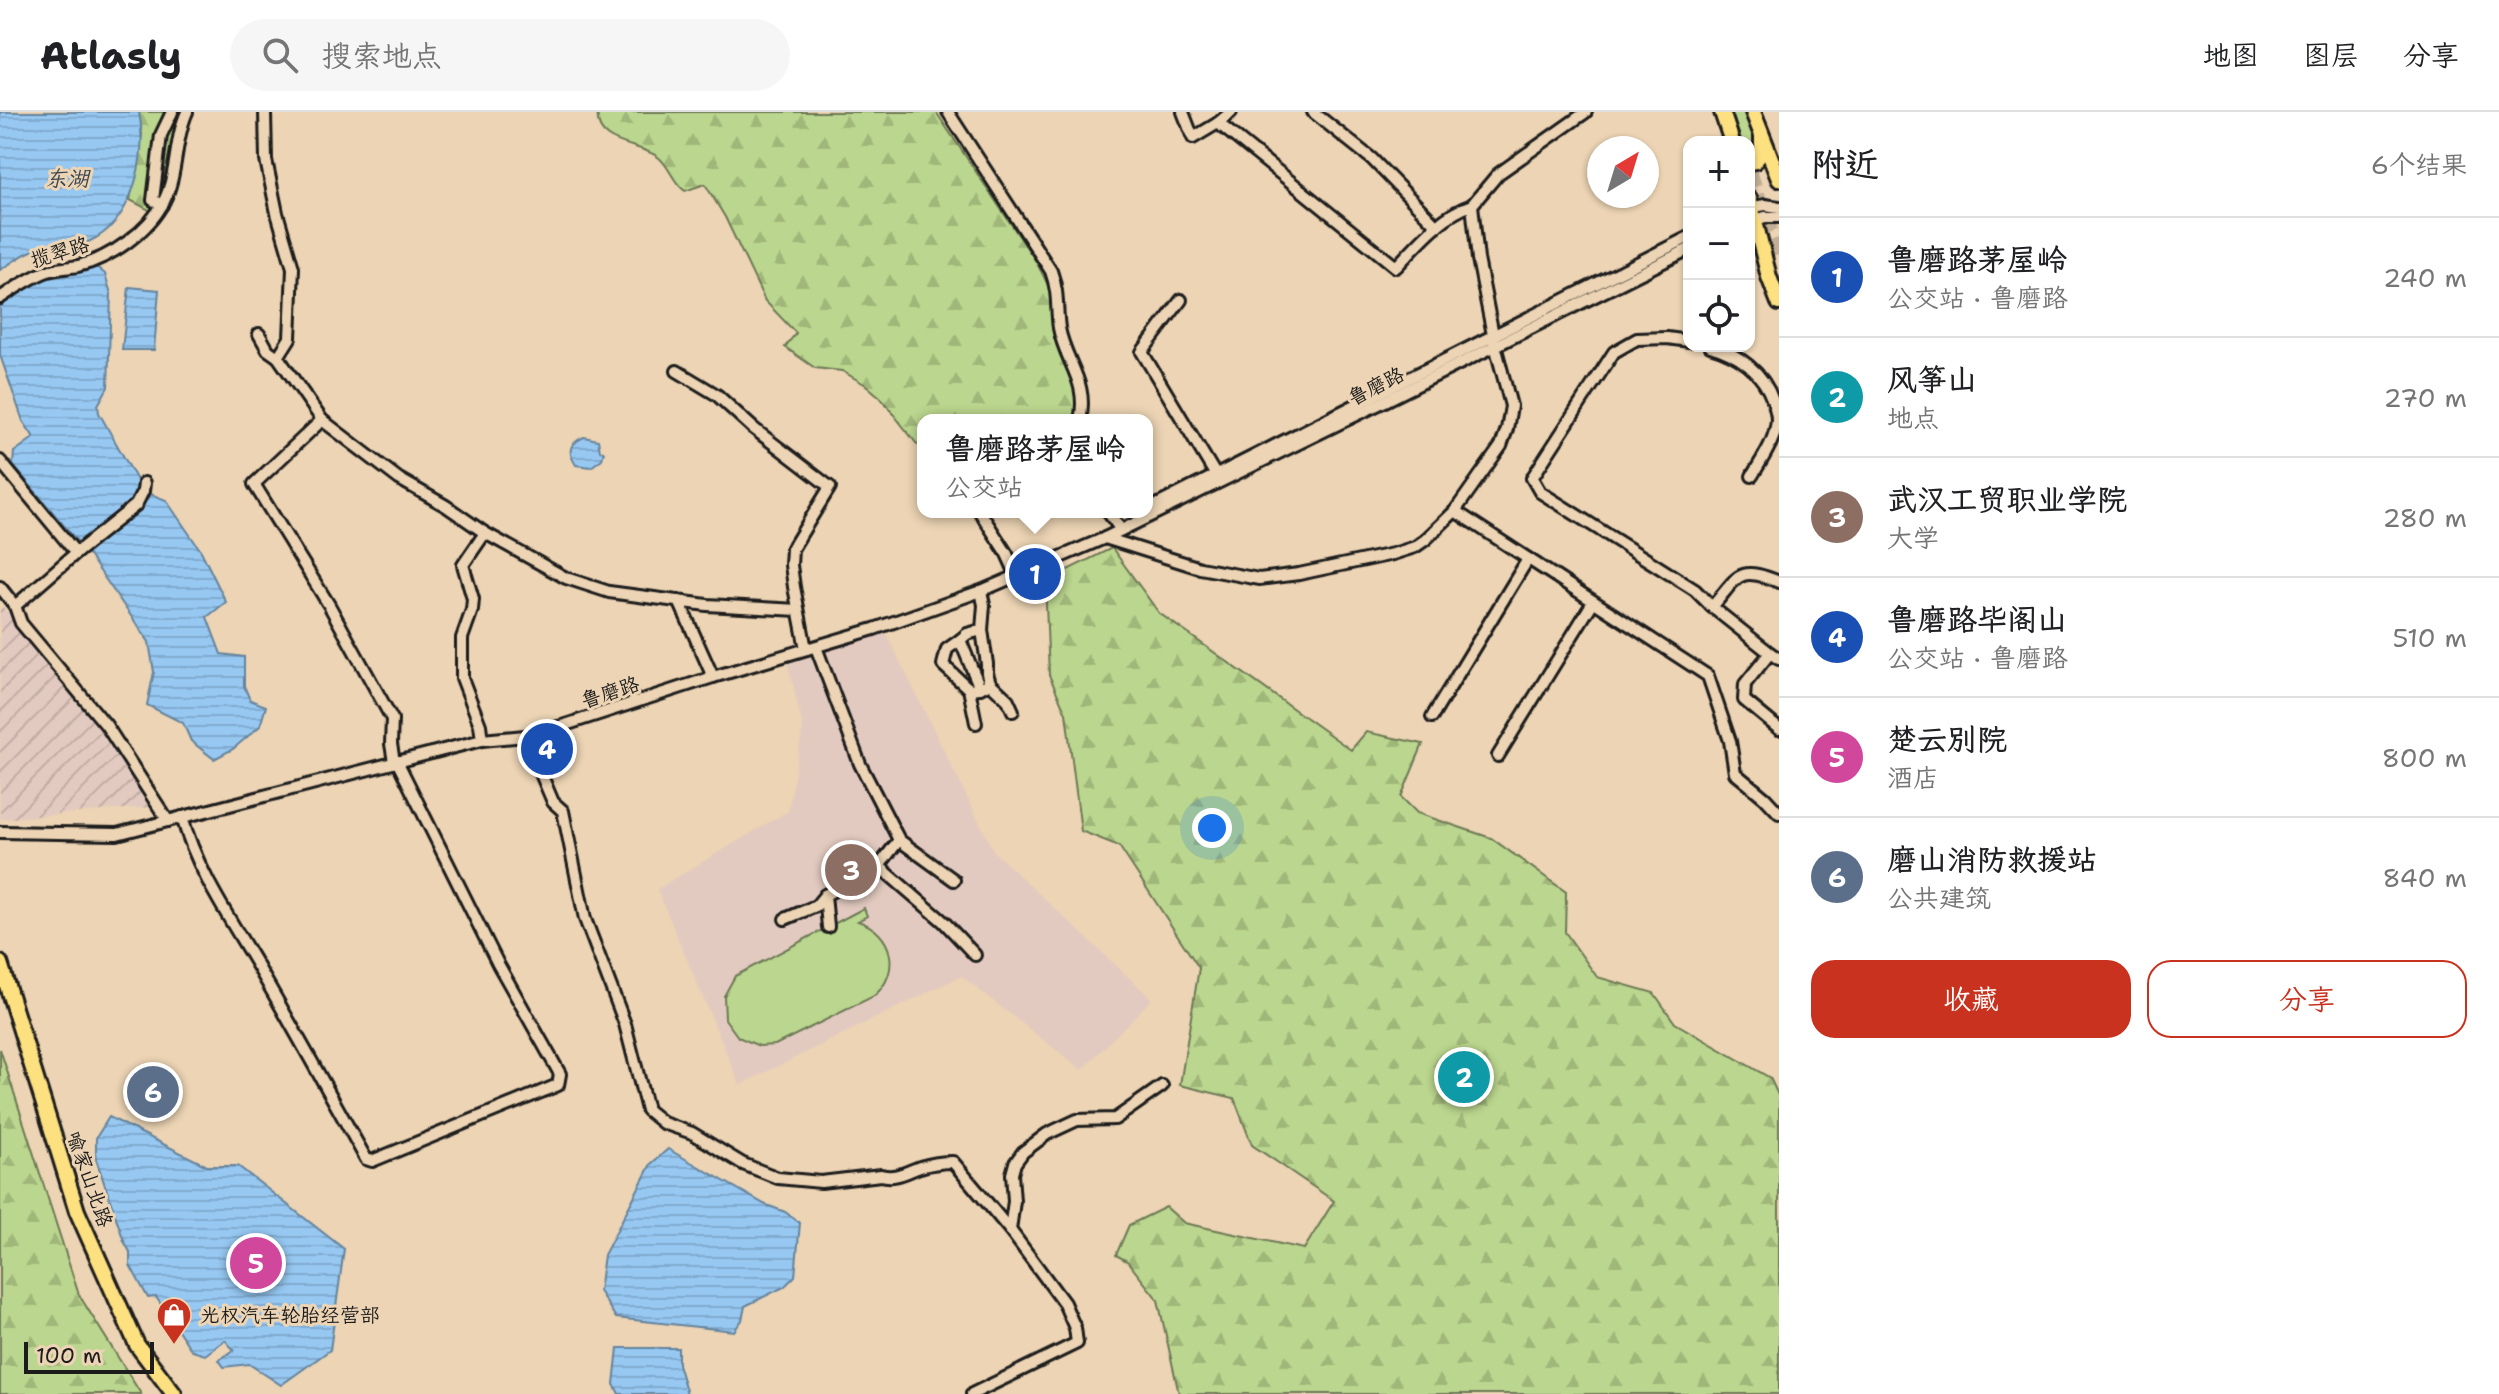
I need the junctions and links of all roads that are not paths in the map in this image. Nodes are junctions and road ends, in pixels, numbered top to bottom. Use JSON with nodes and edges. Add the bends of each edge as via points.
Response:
{"nodes":[{"id":1,"x":172,"y":112,"type":"edge"},
{"id":2,"x":187,"y":112,"type":"edge"},
{"id":3,"x":265,"y":112,"type":"edge"},
{"id":4,"x":948,"y":112,"type":"edge"},
{"id":5,"x":1183,"y":112,"type":"edge"},
{"id":6,"x":1231,"y":112,"type":"edge"},
{"id":7,"x":1313,"y":112,"type":"edge"},
{"id":8,"x":1586,"y":112,"type":"edge"},
{"id":9,"x":1722,"y":112,"type":"edge"},
{"id":10,"x":1753,"y":112,"type":"edge"},
{"id":11,"x":1218,"y":123,"type":"junction"},
{"id":12,"x":1761,"y":135,"type":"junction"},
{"id":13,"x":1728,"y":136,"type":"edge"},
{"id":14,"x":1755,"y":161,"type":"edge"},
{"id":15,"x":1779,"y":179,"type":"edge"},
{"id":16,"x":162,"y":205,"type":"junction"},
{"id":17,"x":1472,"y":205,"type":"junction"},
{"id":18,"x":1779,"y":207,"type":"edge"},
{"id":19,"x":1755,"y":209,"type":"edge"},
{"id":20,"x":1755,"y":212,"type":"edge"},
{"id":21,"x":1779,"y":217,"type":"edge"},
{"id":22,"x":1437,"y":226,"type":"junction"},
{"id":23,"x":1683,"y":240,"type":"edge"},
{"id":24,"x":1756,"y":247,"type":"edge"},
{"id":25,"x":1683,"y":252,"type":"edge"},
{"id":26,"x":1779,"y":262,"type":"edge"},
{"id":27,"x":1769,"y":277,"type":"junction"},
{"id":28,"x":0,"y":298,"type":"edge"},
{"id":29,"x":1181,"y":300,"type":"dead end"},
{"id":30,"x":1779,"y":303,"type":"edge"},
{"id":31,"x":259,"y":334,"type":"dead end"},
{"id":32,"x":1494,"y":340,"type":"junction"},
{"id":33,"x":1683,"y":340,"type":"edge"},
{"id":34,"x":1727,"y":352,"type":"edge"},
{"id":35,"x":278,"y":357,"type":"junction"},
{"id":36,"x":677,"y":371,"type":"dead end"},
{"id":37,"x":1081,"y":414,"type":"edge"},
{"id":38,"x":322,"y":420,"type":"junction"},
{"id":39,"x":0,"y":461,"type":"edge"},
{"id":40,"x":1752,"y":476,"type":"dead end"},
{"id":41,"x":1218,"y":478,"type":"junction"},
{"id":42,"x":144,"y":483,"type":"dead end"},
{"id":43,"x":1153,"y":507,"type":"edge"},
{"id":44,"x":1153,"y":510,"type":"edge"},
{"id":45,"x":1455,"y":511,"type":"junction"},
{"id":46,"x":984,"y":518,"type":"edge"},
{"id":47,"x":1113,"y":518,"type":"edge"},
{"id":48,"x":1134,"y":518,"type":"edge"},
{"id":49,"x":1138,"y":518,"type":"edge"},
{"id":50,"x":1120,"y":527,"type":"junction"},
{"id":51,"x":485,"y":533,"type":"junction"},
{"id":52,"x":1105,"y":538,"type":"junction"},
{"id":53,"x":1076,"y":550,"type":"junction"},
{"id":54,"x":76,"y":553,"type":"junction"},
{"id":55,"x":1528,"y":559,"type":"junction"},
{"id":56,"x":1017,"y":576,"type":"junction"},
{"id":57,"x":1779,"y":582,"type":"edge"},
{"id":58,"x":0,"y":587,"type":"edge"},
{"id":59,"x":981,"y":591,"type":"junction"},
{"id":60,"x":679,"y":601,"type":"junction"},
{"id":61,"x":1593,"y":602,"type":"junction"},
{"id":62,"x":15,"y":606,"type":"junction"},
{"id":63,"x":1712,"y":607,"type":"junction"},
{"id":64,"x":798,"y":610,"type":"junction"},
{"id":65,"x":982,"y":630,"type":"junction"},
{"id":66,"x":960,"y":640,"type":"junction"},
{"id":67,"x":811,"y":648,"type":"junction"},
{"id":68,"x":1774,"y":656,"type":"edge"},
{"id":69,"x":713,"y":677,"type":"junction"},
{"id":70,"x":980,"y":687,"type":"junction"},
{"id":71,"x":1013,"y":711,"type":"dead end"},
{"id":72,"x":1432,"y":717,"type":"dead end"},
{"id":73,"x":976,"y":723,"type":"dead end"},
{"id":74,"x":1779,"y":729,"type":"edge"},
{"id":75,"x":525,"y":736,"type":"junction"},
{"id":76,"x":482,"y":740,"type":"junction"},
{"id":77,"x":1498,"y":756,"type":"dead end"},
{"id":78,"x":396,"y":762,"type":"junction"},
{"id":79,"x":1779,"y":813,"type":"edge"},
{"id":80,"x":182,"y":817,"type":"junction"},
{"id":81,"x":168,"y":821,"type":"junction"},
{"id":82,"x":0,"y":832,"type":"edge"},
{"id":83,"x":899,"y":840,"type":"junction"},
{"id":84,"x":879,"y":866,"type":"junction"},
{"id":85,"x":954,"y":880,"type":"dead end"},
{"id":86,"x":825,"y":895,"type":"junction"},
{"id":87,"x":785,"y":919,"type":"dead end"},
{"id":88,"x":828,"y":927,"type":"dead end"},
{"id":89,"x":975,"y":955,"type":"dead end"},
{"id":90,"x":0,"y":963,"type":"edge"},
{"id":91,"x":0,"y":995,"type":"edge"},
{"id":92,"x":1162,"y":1086,"type":"dead end"},
{"id":93,"x":1010,"y":1230,"type":"junction"},
{"id":94,"x":164,"y":1394,"type":"edge"},
{"id":95,"x":174,"y":1394,"type":"edge"},
{"id":96,"x":972,"y":1394,"type":"edge"}],
"edges":[{"from":1,"to":16,"type":"street","via":[[161,135],[153,200]]},
{"from":2,"to":16,"type":"street","name":"揽翠路"},
{"from":3,"to":35,"type":"street","via":[[266,160],[293,268],[290,338]]},
{"from":4,"to":37,"type":"street","via":[[1051,271],[1061,337],[1078,376]]},
{"from":5,"to":11,"type":"street","via":[[1193,138]]},
{"from":6,"to":11,"type":"street"},
{"from":7,"to":22,"type":"street","via":[[1372,159]]},
{"from":8,"to":17,"type":"street","via":[[1498,174]]},
{"from":9,"to":13,"type":"main road"},
{"from":10,"to":12,"type":"main road"},
{"from":11,"to":22,"type":"street","via":[[1396,267]]},
{"from":12,"to":14,"type":"main road","via":[[1761,155]]},
{"from":12,"to":15,"type":"main road"},
{"from":16,"to":28,"type":"street","name":"揽翠路","via":[[146,225],[102,257],[46,272]]},
{"from":17,"to":22,"type":"street"},
{"from":17,"to":32,"type":"street"},
{"from":18,"to":19,"type":"street"},
{"from":20,"to":21,"type":"street"},
{"from":23,"to":32,"type":"street","name":"鲁磨路"},
{"from":24,"to":27,"type":"main road"},
{"from":25,"to":32,"type":"street","name":"鲁磨路"},
{"from":26,"to":27,"type":"main road"},
{"from":27,"to":30,"type":"main road"},
{"from":29,"to":41,"type":"street","via":[[1142,352]]},
{"from":31,"to":35,"type":"street"},
{"from":32,"to":41,"type":"street","name":"鲁磨路"},
{"from":32,"to":45,"type":"street","via":[[1511,406],[1507,429],[1501,446]]},
{"from":33,"to":63,"type":"street","via":[[1637,339],[1614,352],[1532,478],[1540,492],[1695,590]]},
{"from":34,"to":40,"type":"street","via":[[1758,372],[1778,417],[1774,437]]},
{"from":35,"to":38,"type":"street"},
{"from":36,"to":64,"type":"street","via":[[717,395],[830,487],[794,544],[791,565]]},
{"from":38,"to":51,"type":"street","via":[[399,479]]},
{"from":38,"to":78,"type":"street","via":[[254,484],[392,719]]},
{"from":39,"to":54,"type":"street"},
{"from":41,"to":43,"type":"street","name":"鲁磨路"},
{"from":41,"to":44,"type":"street","name":"鲁磨路"},
{"from":42,"to":54,"type":"street","via":[[136,505]]},
{"from":45,"to":52,"type":"street","via":[[1415,547],[1259,579],[1200,568]]},
{"from":45,"to":55,"type":"street"},
{"from":46,"to":56,"type":"street"},
{"from":47,"to":50,"type":"street"},
{"from":48,"to":50,"type":"street","name":"鲁磨路"},
{"from":49,"to":50,"type":"street","name":"鲁磨路"},
{"from":50,"to":52,"type":"street","name":"鲁磨路"},
{"from":50,"to":53,"type":"street","name":"鲁磨路"},
{"from":51,"to":60,"type":"street","via":[[566,578],[609,592]]},
{"from":51,"to":76,"type":"street","via":[[463,565],[473,599],[462,638],[462,678]]},
{"from":52,"to":53,"type":"street","name":"鲁磨路"},
{"from":53,"to":56,"type":"street","name":"鲁磨路"},
{"from":54,"to":62,"type":"street"},
{"from":55,"to":61,"type":"street"},
{"from":55,"to":72,"type":"street"},
{"from":56,"to":59,"type":"street","name":"鲁磨路"},
{"from":57,"to":63,"type":"street","via":[[1755,572],[1739,576]]},
{"from":58,"to":62,"type":"street"},
{"from":59,"to":65,"type":"street"},
{"from":59,"to":67,"type":"street","name":"鲁磨路"},
{"from":60,"to":64,"type":"street"},
{"from":60,"to":69,"type":"street"},
{"from":61,"to":77,"type":"street"},
{"from":61,"to":79,"type":"street","via":[[1708,676],[1735,773]]},
{"from":62,"to":81,"type":"street","via":[[21,623],[106,725]]},
{"from":63,"to":68,"type":"street"},
{"from":64,"to":67,"type":"street"},
{"from":65,"to":66,"type":"street"},
{"from":65,"to":70,"type":"street"},
{"from":66,"to":70,"type":"street"},
{"from":66,"to":70,"type":"street","via":[[947,649],[943,665]]},
{"from":67,"to":69,"type":"street","name":"鲁磨路"},
{"from":67,"to":83,"type":"street"},
{"from":68,"to":74,"type":"street","via":[[1745,684],[1744,700]]},
{"from":69,"to":75,"type":"street","name":"鲁磨路"},
{"from":70,"to":71,"type":"street","via":[[1008,700]]},
{"from":70,"to":73,"type":"street"},
{"from":75,"to":76,"type":"street","name":"鲁磨路"},
{"from":75,"to":93,"type":"street","via":[[553,802],[563,811],[585,919],[653,1117],[778,1178],[821,1182],[889,1177],[953,1162]]},
{"from":76,"to":78,"type":"street","name":"鲁磨路"},
{"from":78,"to":80,"type":"street","name":"鲁磨路"},
{"from":78,"to":80,"type":"street","via":[[560,1074],[558,1085],[372,1161],[366,1159],[216,897],[189,844]]},
{"from":80,"to":81,"type":"street","name":"鲁磨路"},
{"from":81,"to":82,"type":"street","name":"鲁磨路","via":[[117,834]]},
{"from":83,"to":84,"type":"street"},
{"from":83,"to":85,"type":"street"},
{"from":84,"to":86,"type":"street"},
{"from":84,"to":89,"type":"street"},
{"from":86,"to":87,"type":"street","via":[[816,906]]},
{"from":86,"to":88,"type":"street"},
{"from":90,"to":95,"type":"main road","name":"喻家山北路","via":[[77,1211],[137,1345]]},
{"from":91,"to":94,"type":"main road","name":"喻家山北路","via":[[70,1214],[130,1349]]},
{"from":92,"to":93,"type":"street","via":[[1115,1119],[1077,1120],[1023,1152],[1012,1174]]},
{"from":93,"to":96,"type":"street","via":[[1064,1303],[1077,1343]]}]}
